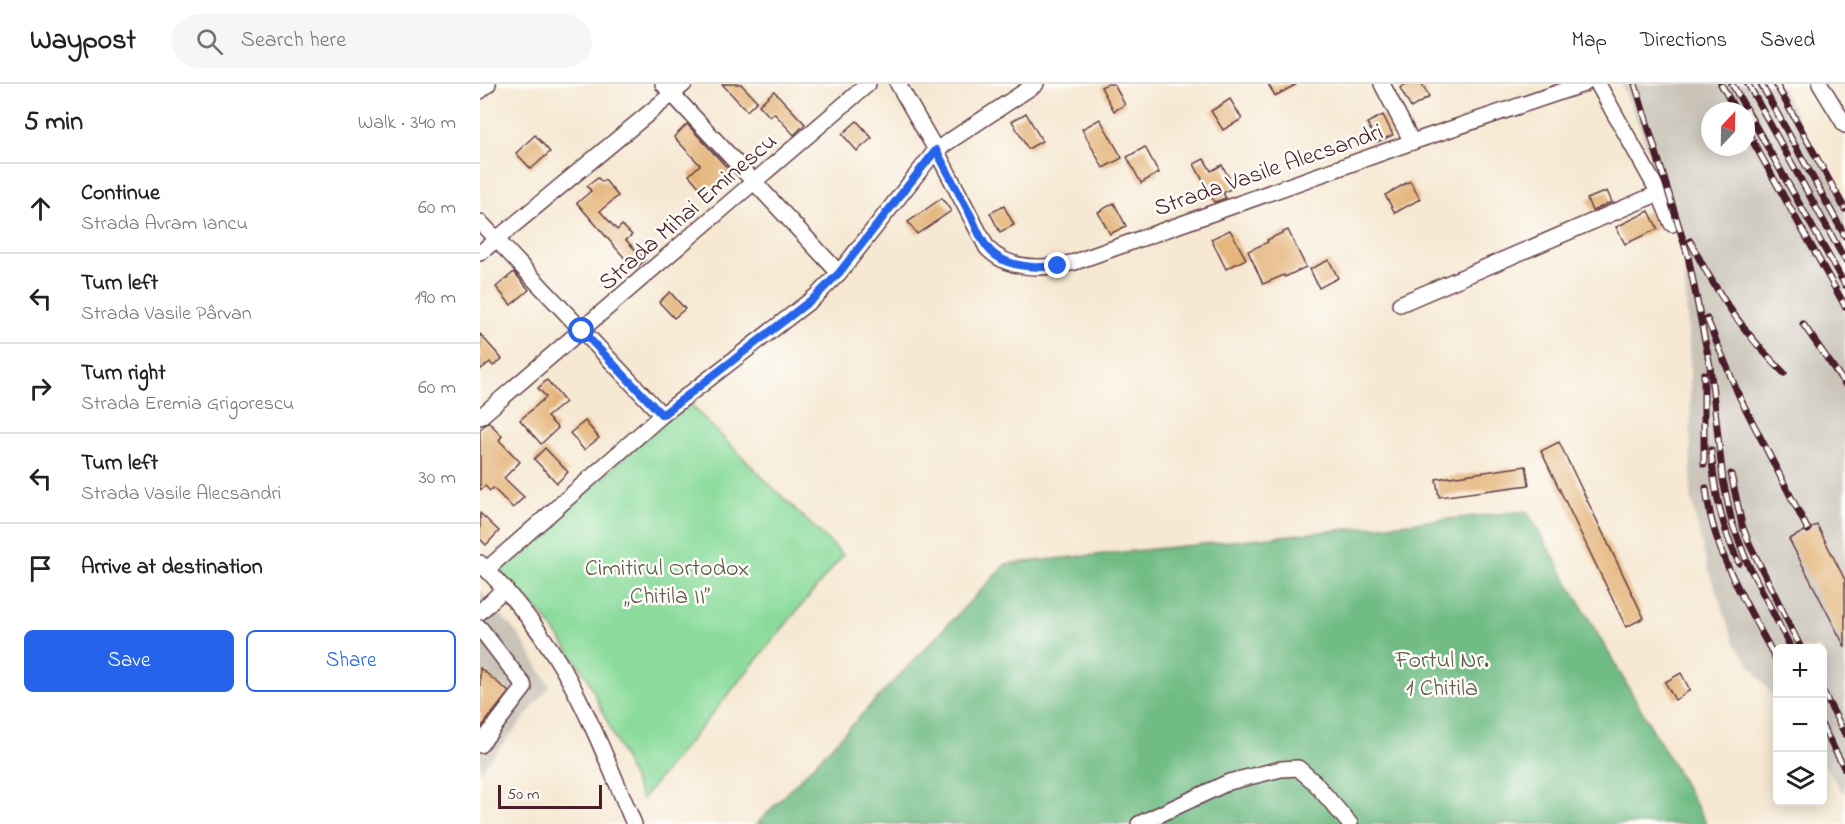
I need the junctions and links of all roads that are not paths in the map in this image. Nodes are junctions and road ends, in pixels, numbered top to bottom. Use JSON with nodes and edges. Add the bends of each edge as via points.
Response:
{"nodes":[{"id":1,"x":488,"y":84,"type":"edge"},
{"id":2,"x":868,"y":84,"type":"edge"},
{"id":3,"x":898,"y":84,"type":"edge"},
{"id":4,"x":1036,"y":84,"type":"edge"},
{"id":5,"x":1382,"y":84,"type":"edge"},
{"id":6,"x":1584,"y":84,"type":"edge"},
{"id":7,"x":1598,"y":84,"type":"edge"},
{"id":8,"x":1821,"y":84,"type":"edge"},
{"id":9,"x":673,"y":87,"type":"edge"},
{"id":10,"x":480,"y":91,"type":"edge"},
{"id":11,"x":1845,"y":125,"type":"edge"},
{"id":12,"x":1412,"y":142,"type":"junction"},
{"id":13,"x":936,"y":150,"type":"junction"},
{"id":14,"x":755,"y":182,"type":"junction"},
{"id":15,"x":1659,"y":193,"type":"junction"},
{"id":16,"x":480,"y":222,"type":"edge"},
{"id":17,"x":1672,"y":224,"type":"dead end"},
{"id":18,"x":497,"y":239,"type":"junction"},
{"id":19,"x":480,"y":253,"type":"edge"},
{"id":20,"x":839,"y":273,"type":"junction"},
{"id":21,"x":1400,"y":303,"type":"dead end"},
{"id":22,"x":582,"y":331,"type":"junction"},
{"id":23,"x":662,"y":415,"type":"junction"},
{"id":24,"x":480,"y":417,"type":"edge"},
{"id":25,"x":483,"y":566,"type":"edge"},
{"id":26,"x":505,"y":588,"type":"junction"},
{"id":27,"x":480,"y":612,"type":"edge"},
{"id":28,"x":480,"y":628,"type":"edge"},
{"id":29,"x":480,"y":745,"type":"edge"},
{"id":30,"x":634,"y":824,"type":"edge"},
{"id":31,"x":1139,"y":824,"type":"edge"},
{"id":32,"x":1350,"y":824,"type":"edge"}],
"edges":[{"from":1,"to":10,"type":"street"},
{"from":2,"to":14,"type":"street","name":"Strada Mihai Eminescu"},
{"from":3,"to":13,"type":"street","name":"Strada Vasile Alecsandri"},
{"from":4,"to":13,"type":"street"},
{"from":5,"to":12,"type":"street"},
{"from":6,"to":12,"type":"street","name":"Strada Vasile Alecsandri"},
{"from":7,"to":15,"type":"street"},
{"from":8,"to":11,"type":"street"},
{"from":9,"to":14,"type":"street"},
{"from":9,"to":18,"type":"street"},
{"from":12,"to":13,"type":"street","name":"Strada Vasile Alecsandri","via":[[1075,262],[1033,267],[1000,259],[987,248]]},
{"from":13,"to":20,"type":"street"},
{"from":14,"to":20,"type":"street"},
{"from":14,"to":22,"type":"street","name":"Strada Mihai Eminescu"},
{"from":15,"to":17,"type":"street"},
{"from":15,"to":21,"type":"street"},
{"from":16,"to":18,"type":"street"},
{"from":18,"to":19,"type":"street"},
{"from":18,"to":22,"type":"street"},
{"from":20,"to":23,"type":"street","via":[[815,297]]},
{"from":22,"to":23,"type":"street"},
{"from":22,"to":24,"type":"street","name":"Strada Mihai Eminescu"},
{"from":23,"to":25,"type":"street"},
{"from":25,"to":26,"type":"street"},
{"from":26,"to":27,"type":"street"},
{"from":26,"to":30,"type":"street","via":[[567,676]]},
{"from":28,"to":29,"type":"street","via":[[524,688]]},
{"from":31,"to":32,"type":"street","via":[[1229,782],[1298,768]]}]}
